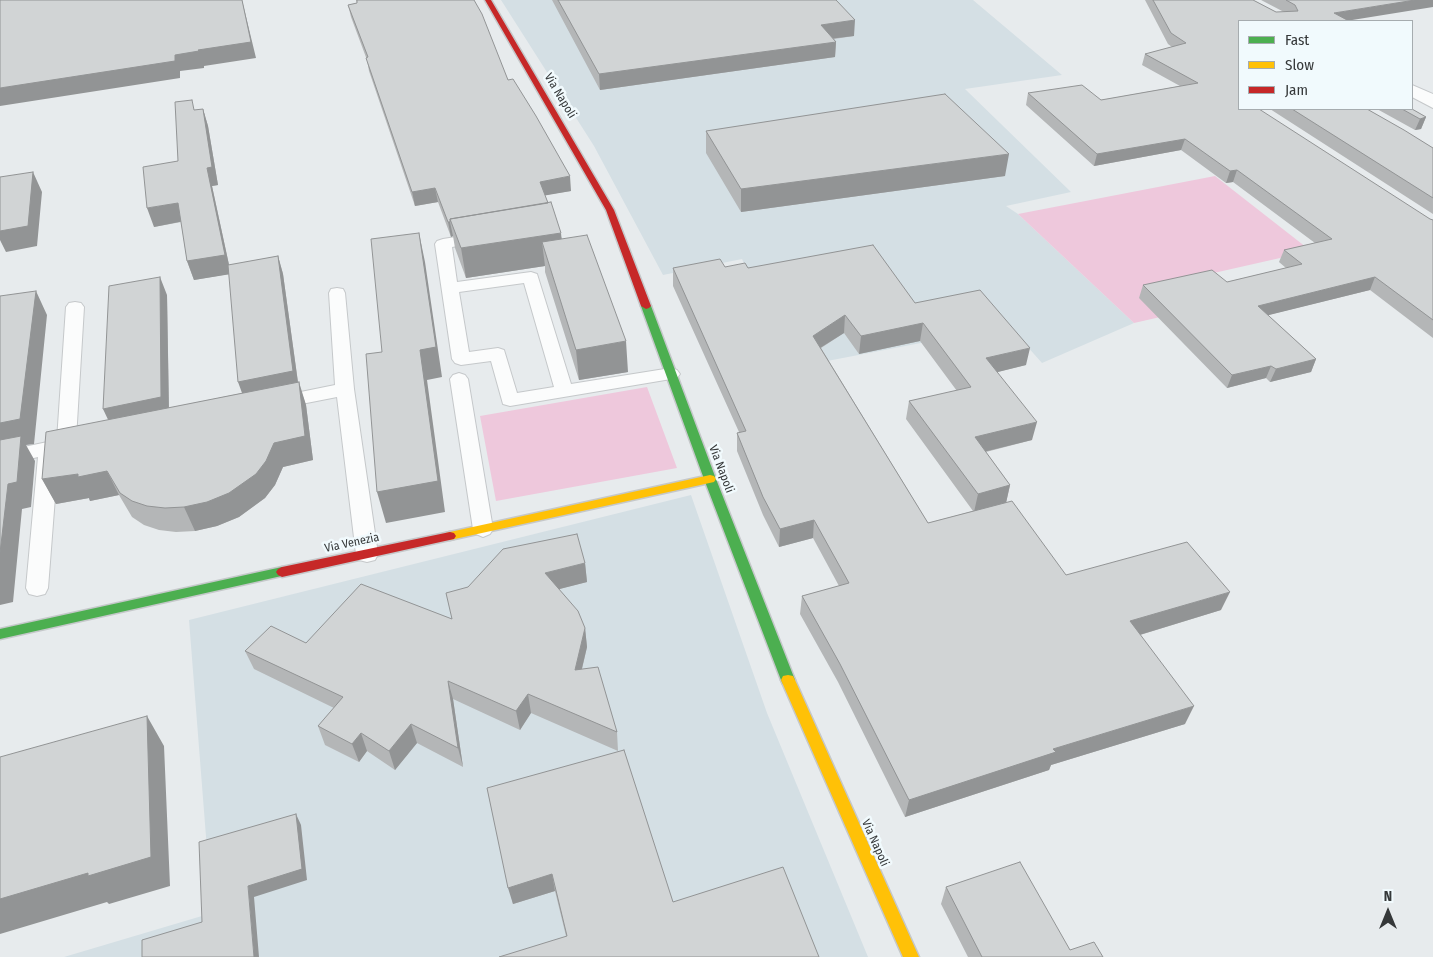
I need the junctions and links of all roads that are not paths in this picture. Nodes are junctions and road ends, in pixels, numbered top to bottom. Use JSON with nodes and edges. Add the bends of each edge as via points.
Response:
{"nodes":[{"id":1,"x":488,"y":0,"type":"edge"},
{"id":2,"x":1413,"y":91,"type":"edge"},
{"id":3,"x":1433,"y":102,"type":"edge"},
{"id":4,"x":500,"y":235,"type":"edge"},
{"id":5,"x":450,"y":288,"type":"junction"},
{"id":6,"x":337,"y":293,"type":"dead end"},
{"id":7,"x":75,"y":307,"type":"dead end"},
{"id":8,"x":671,"y":374,"type":"junction"},
{"id":9,"x":459,"y":380,"type":"dead end"},
{"id":10,"x":345,"y":388,"type":"junction"},
{"id":11,"x":564,"y":391,"type":"junction"},
{"id":12,"x":258,"y":406,"type":"edge"},
{"id":13,"x":85,"y":442,"type":"edge"},
{"id":14,"x":57,"y":447,"type":"junction"},
{"id":15,"x":0,"y":459,"type":"edge"},
{"id":16,"x":710,"y":479,"type":"junction"},
{"id":17,"x":483,"y":529,"type":"junction"},
{"id":18,"x":367,"y":554,"type":"junction"},
{"id":19,"x":37,"y":588,"type":"dead end"},
{"id":20,"x":0,"y":634,"type":"edge"},
{"id":21,"x":911,"y":957,"type":"edge"}],
"edges":[{"from":1,"to":8,"type":"street","name":"Via Napoli","via":[[610,210]]},
{"from":2,"to":3,"type":"street"},
{"from":4,"to":5,"type":"lane","via":[[443,244]]},
{"from":5,"to":11,"type":"lane","via":[[531,277]]},
{"from":5,"to":11,"type":"lane","via":[[461,359],[498,354],[510,400]]},
{"from":6,"to":10,"type":"lane"},
{"from":7,"to":14,"type":"lane"},
{"from":8,"to":11,"type":"lane"},
{"from":8,"to":16,"type":"street","name":"Via Napoli"},
{"from":9,"to":17,"type":"lane"},
{"from":10,"to":12,"type":"lane"},
{"from":10,"to":18,"type":"lane"},
{"from":13,"to":14,"type":"lane"},
{"from":14,"to":15,"type":"lane"},
{"from":14,"to":19,"type":"lane"},
{"from":16,"to":17,"type":"street","name":"Via Venezia"},
{"from":16,"to":21,"type":"street","name":"Via Napoli","via":[[800,710]]},
{"from":17,"to":18,"type":"street","name":"Via Venezia"},
{"from":18,"to":20,"type":"street","name":"Via Venezia"}]}
